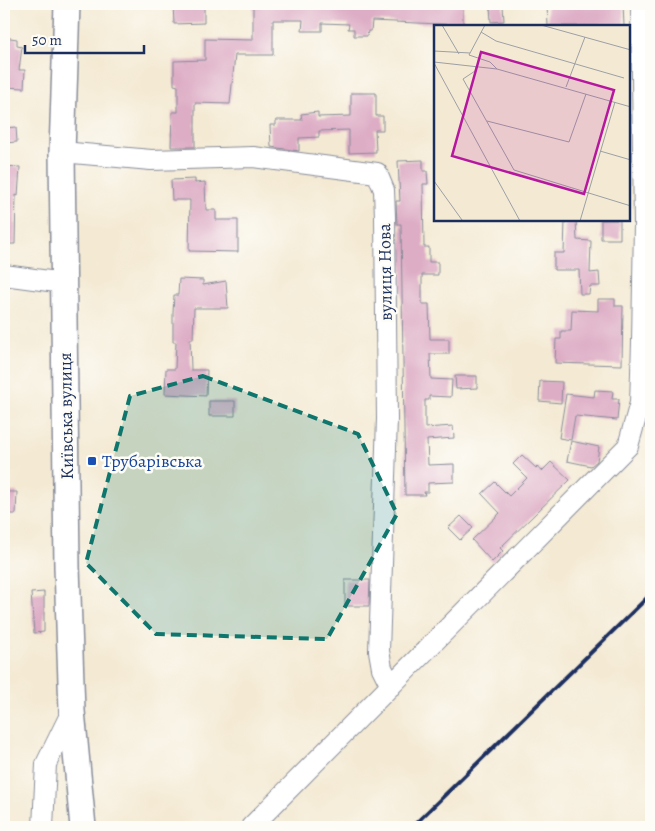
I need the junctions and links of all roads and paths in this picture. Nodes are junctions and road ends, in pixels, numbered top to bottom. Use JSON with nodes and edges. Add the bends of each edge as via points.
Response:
{"nodes":[{"id":1,"x":67,"y":4,"type":"edge"},
{"id":2,"x":641,"y":4,"type":"edge"},
{"id":3,"x":62,"y":152,"type":"junction"},
{"id":4,"x":4,"y":275,"type":"edge"},
{"id":5,"x":64,"y":283,"type":"junction"},
{"id":6,"x":391,"y":686,"type":"junction"},
{"id":7,"x":72,"y":711,"type":"junction"},
{"id":8,"x":43,"y":827,"type":"edge"},
{"id":9,"x":83,"y":827,"type":"edge"},
{"id":10,"x":251,"y":827,"type":"edge"}],
"edges":[{"from":1,"to":3,"type":"main road","name":"Київська вулиця"},
{"from":2,"to":6,"type":"street","via":[[642,342],[640,403],[628,446]]},
{"from":3,"to":5,"type":"main road","name":"Київська вулиця"},
{"from":3,"to":6,"type":"street","name":"вулиця Нова","via":[[150,160],[253,157],[377,173],[384,190],[387,409],[379,651],[382,668]]},
{"from":4,"to":5,"type":"street"},
{"from":5,"to":7,"type":"main road","name":"Київська вулиця"},
{"from":6,"to":10,"type":"street"},
{"from":7,"to":8,"type":"street","via":[[46,764]]},
{"from":7,"to":9,"type":"main road","name":"Київська вулиця"}]}
